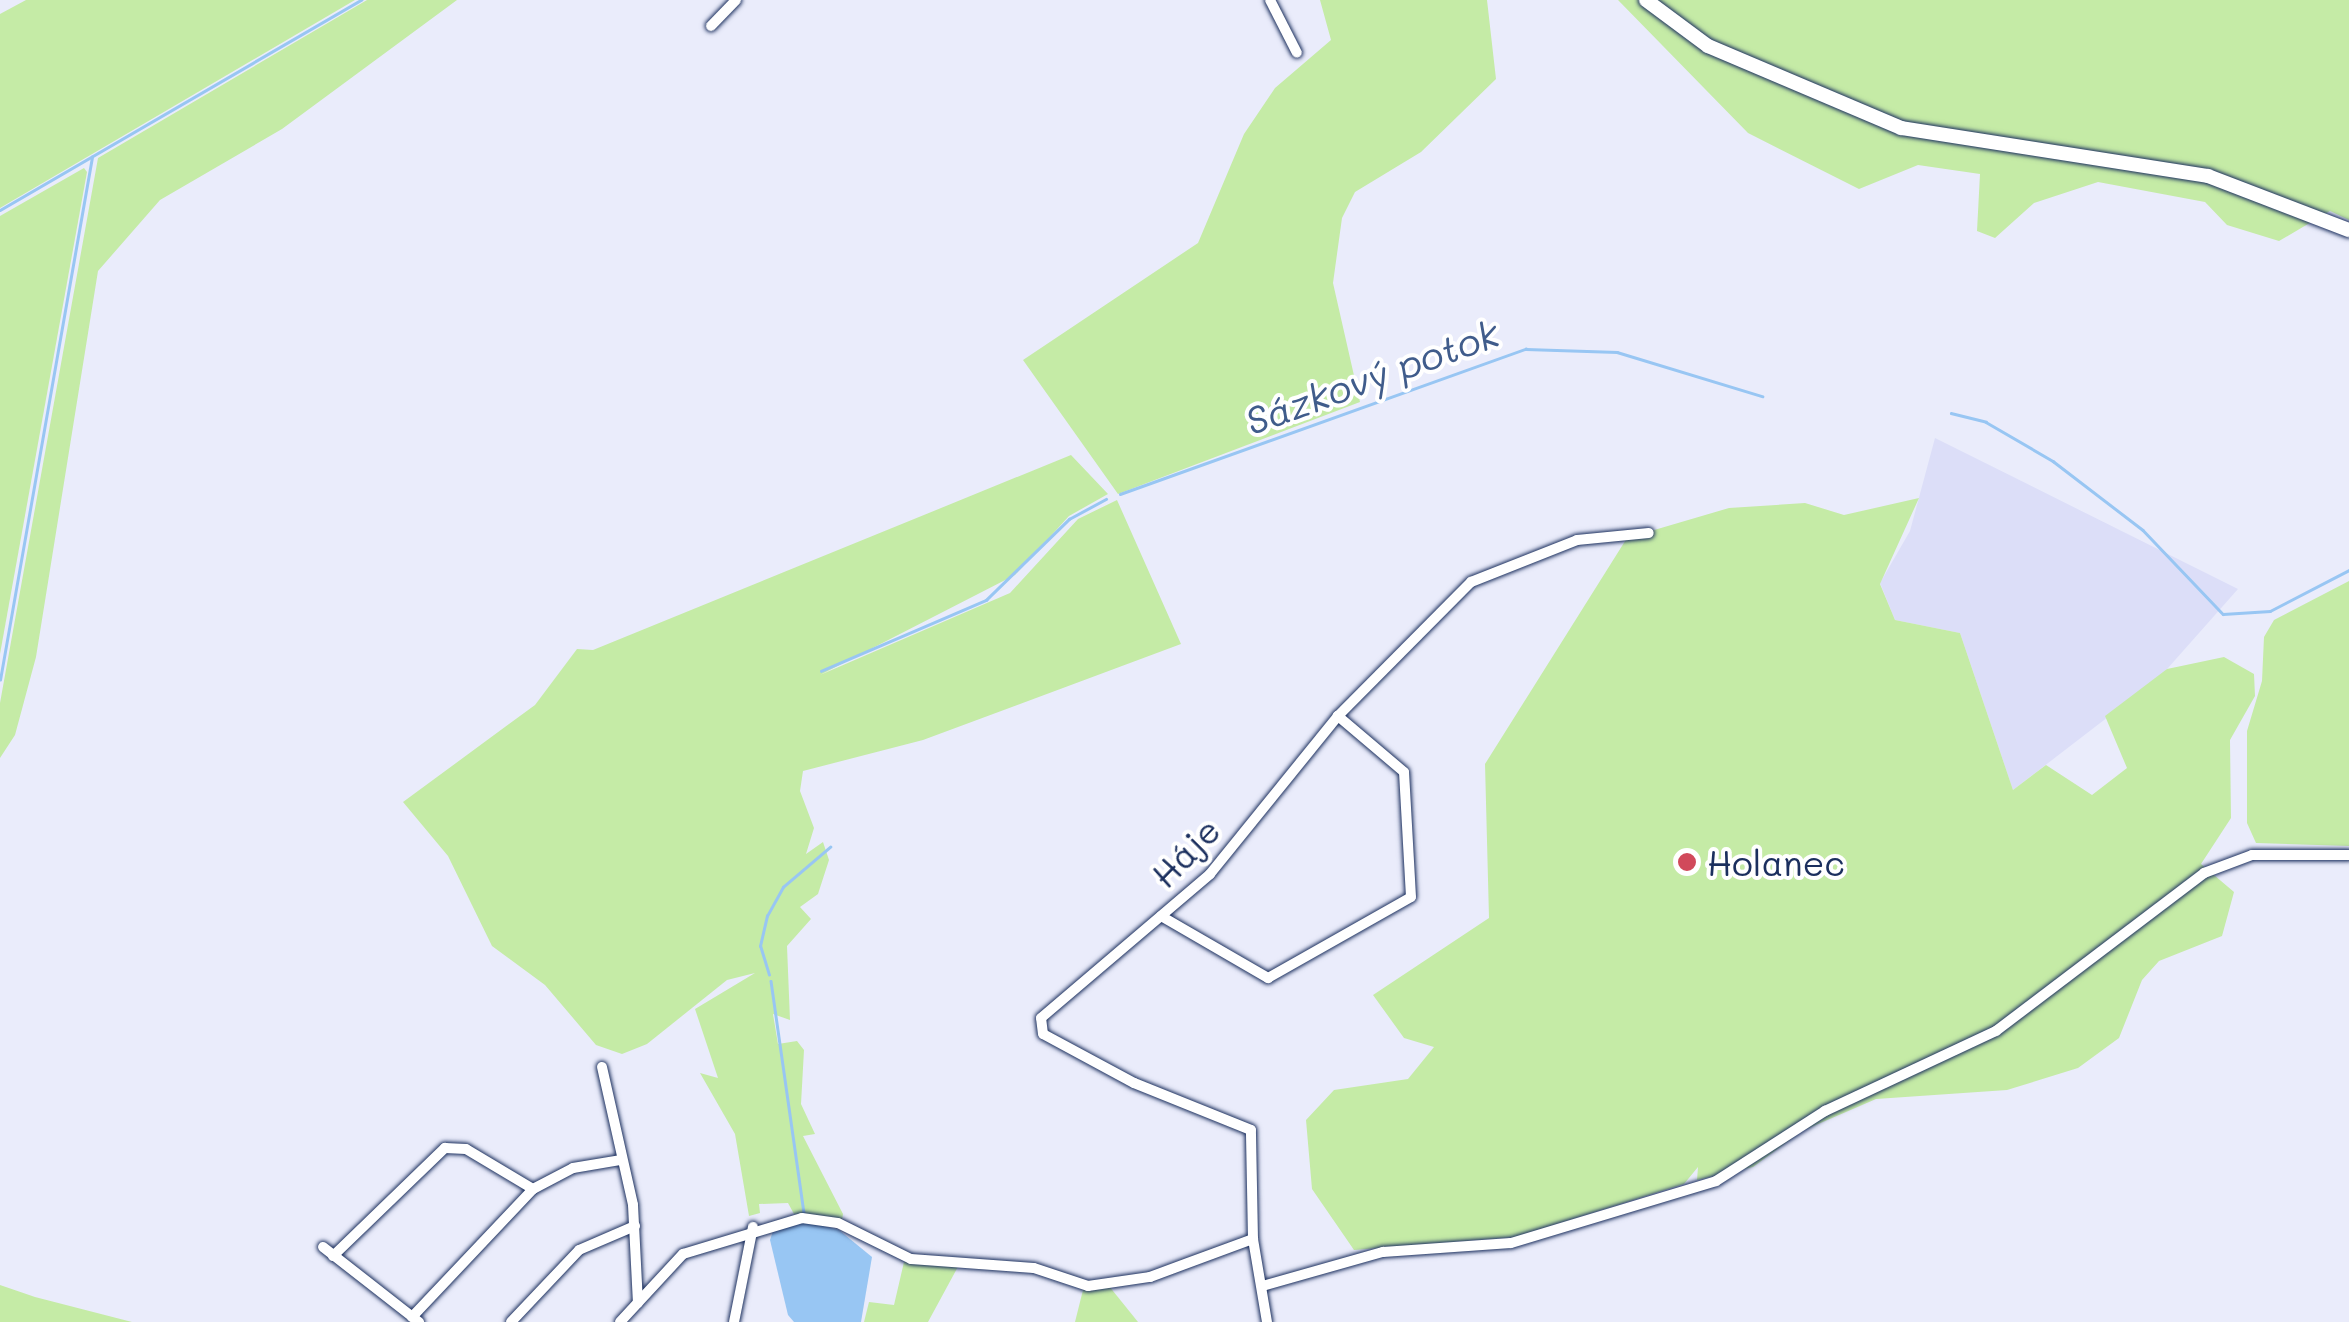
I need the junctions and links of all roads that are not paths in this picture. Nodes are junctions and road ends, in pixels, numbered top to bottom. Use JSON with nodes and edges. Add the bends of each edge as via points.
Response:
{"nodes":[{"id":1,"x":736,"y":0,"type":"edge"},
{"id":2,"x":1270,"y":0,"type":"edge"},
{"id":3,"x":1646,"y":0,"type":"edge"},
{"id":4,"x":711,"y":26,"type":"dead end"},
{"id":5,"x":1297,"y":53,"type":"dead end"},
{"id":6,"x":2349,"y":230,"type":"edge"},
{"id":7,"x":1649,"y":533,"type":"dead end"},
{"id":8,"x":1338,"y":716,"type":"junction"},
{"id":9,"x":2349,"y":856,"type":"edge"},
{"id":10,"x":1160,"y":916,"type":"junction"},
{"id":11,"x":602,"y":1068,"type":"dead end"},
{"id":12,"x":622,"y":1160,"type":"junction"},
{"id":13,"x":532,"y":1189,"type":"junction"},
{"id":14,"x":635,"y":1226,"type":"junction"},
{"id":15,"x":753,"y":1228,"type":"junction"},
{"id":16,"x":1254,"y":1239,"type":"junction"},
{"id":17,"x":323,"y":1247,"type":"dead end"},
{"id":18,"x":333,"y":1256,"type":"junction"},
{"id":19,"x":1266,"y":1285,"type":"junction"},
{"id":20,"x":638,"y":1302,"type":"junction"},
{"id":21,"x":416,"y":1319,"type":"edge"},
{"id":22,"x":511,"y":1322,"type":"edge"},
{"id":23,"x":620,"y":1322,"type":"edge"},
{"id":24,"x":734,"y":1322,"type":"edge"},
{"id":25,"x":1268,"y":1322,"type":"edge"}],
"edges":[{"from":1,"to":4,"type":"street"},
{"from":2,"to":5,"type":"street"},
{"from":3,"to":6,"type":"street","via":[[1708,46],[1901,128],[2208,176]]},
{"from":7,"to":8,"type":"street","name":"Háje","via":[[1549,547],[1470,582]]},
{"from":8,"to":10,"type":"street","name":"Háje","via":[[1210,874]]},
{"from":8,"to":10,"type":"street","via":[[1404,772],[1411,897],[1268,978]]},
{"from":9,"to":19,"type":"street","via":[[2252,855],[2204,873],[1996,1031],[1825,1111],[1716,1181],[1511,1243],[1370,1254]]},
{"from":10,"to":16,"type":"street","name":"Háje","via":[[1037,1027],[1134,1083],[1252,1130]]},
{"from":11,"to":12,"type":"street"},
{"from":12,"to":13,"type":"street","via":[[573,1168]]},
{"from":12,"to":14,"type":"street"},
{"from":13,"to":18,"type":"street","via":[[466,1149],[445,1148]]},
{"from":13,"to":21,"type":"street"},
{"from":14,"to":20,"type":"street"},
{"from":14,"to":22,"type":"street","via":[[579,1250]]},
{"from":15,"to":16,"type":"street","via":[[826,1220],[911,1260],[1018,1266],[1088,1286],[1150,1277]]},
{"from":15,"to":20,"type":"street","via":[[683,1254]]},
{"from":15,"to":24,"type":"street"},
{"from":16,"to":19,"type":"street","name":"Háje"},
{"from":17,"to":18,"type":"street"},
{"from":18,"to":21,"type":"street"},
{"from":19,"to":25,"type":"street","name":"Háje"},
{"from":20,"to":23,"type":"street"}]}
